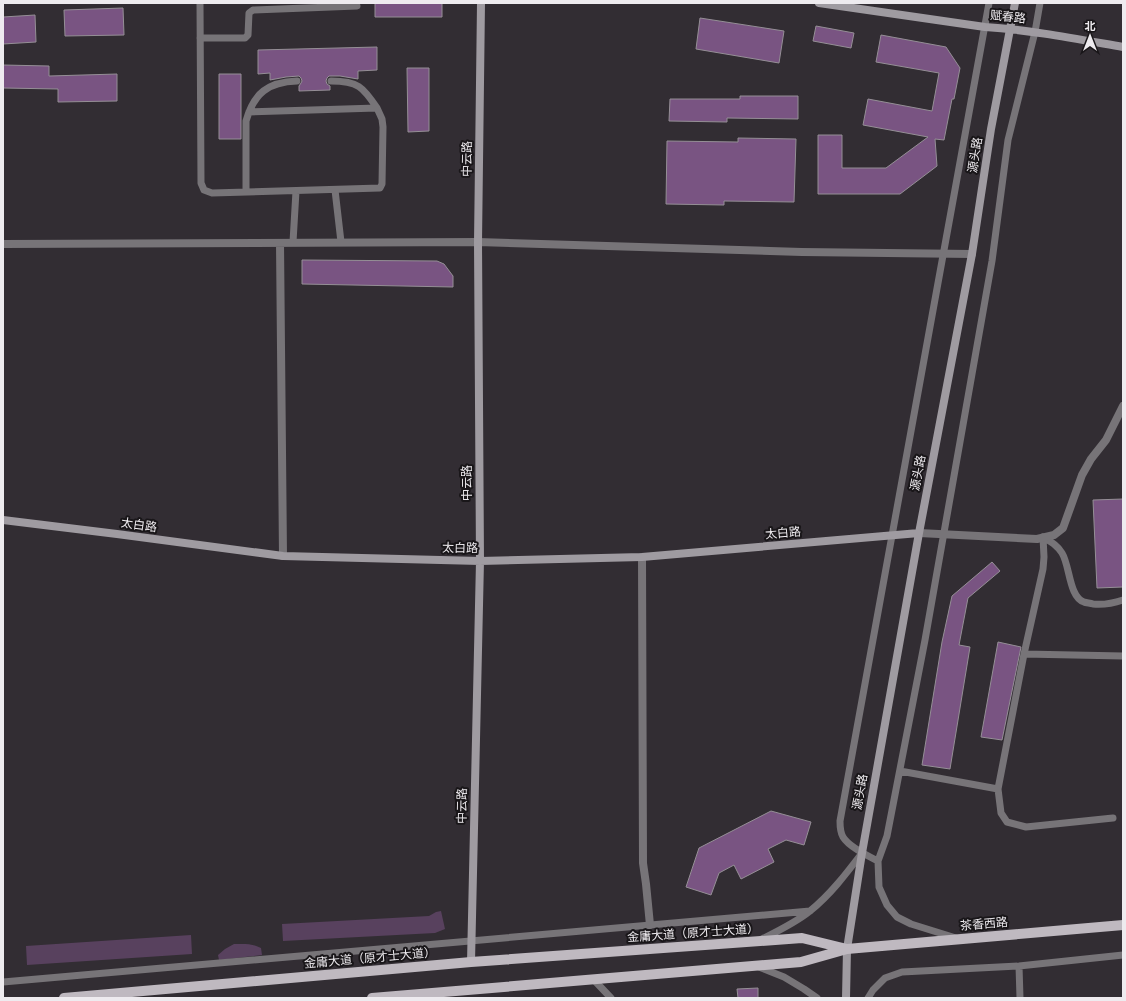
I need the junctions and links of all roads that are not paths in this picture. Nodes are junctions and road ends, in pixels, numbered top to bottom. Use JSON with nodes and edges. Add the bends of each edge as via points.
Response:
{"nodes":[{"id":1,"x":200,"y":3,"type":"edge"},
{"id":2,"x":480,"y":3,"type":"edge"},
{"id":3,"x":819,"y":3,"type":"edge"},
{"id":4,"x":989,"y":3,"type":"edge"},
{"id":5,"x":1015,"y":3,"type":"edge"},
{"id":6,"x":1040,"y":3,"type":"edge"},
{"id":7,"x":357,"y":6,"type":"dead end"},
{"id":8,"x":864,"y":6,"type":"edge"},
{"id":9,"x":985,"y":27,"type":"junction"},
{"id":10,"x":1011,"y":29,"type":"junction"},
{"id":11,"x":1034,"y":32,"type":"junction"},
{"id":12,"x":200,"y":38,"type":"junction"},
{"id":13,"x":1123,"y":47,"type":"edge"},
{"id":14,"x":297,"y":81,"type":"dead end"},
{"id":15,"x":331,"y":81,"type":"dead end"},
{"id":16,"x":377,"y":108,"type":"junction"},
{"id":17,"x":249,"y":112,"type":"junction"},
{"id":18,"x":296,"y":190,"type":"junction"},
{"id":19,"x":335,"y":190,"type":"junction"},
{"id":20,"x":246,"y":192,"type":"junction"},
{"id":21,"x":293,"y":242,"type":"junction"},
{"id":22,"x":341,"y":242,"type":"junction"},
{"id":23,"x":478,"y":242,"type":"junction"},
{"id":24,"x":280,"y":243,"type":"junction"},
{"id":25,"x":3,"y":244,"type":"edge"},
{"id":26,"x":943,"y":253,"type":"junction"},
{"id":27,"x":972,"y":254,"type":"junction"},
{"id":28,"x":1123,"y":406,"type":"edge"},
{"id":29,"x":3,"y":520,"type":"edge"},
{"id":30,"x":919,"y":533,"type":"junction"},
{"id":31,"x":944,"y":534,"type":"junction"},
{"id":32,"x":892,"y":535,"type":"junction"},
{"id":33,"x":1043,"y":538,"type":"junction"},
{"id":34,"x":283,"y":556,"type":"junction"},
{"id":35,"x":642,"y":558,"type":"junction"},
{"id":36,"x":480,"y":561,"type":"junction"},
{"id":37,"x":1123,"y":600,"type":"edge"},
{"id":38,"x":1024,"y":654,"type":"junction"},
{"id":39,"x":1123,"y":656,"type":"edge"},
{"id":40,"x":900,"y":771,"type":"junction"},
{"id":41,"x":998,"y":789,"type":"junction"},
{"id":42,"x":1113,"y":818,"type":"dead end"},
{"id":43,"x":862,"y":853,"type":"junction"},
{"id":44,"x":878,"y":860,"type":"junction"},
{"id":45,"x":810,"y":911,"type":"junction"},
{"id":46,"x":650,"y":925,"type":"junction"},
{"id":47,"x":1123,"y":925,"type":"edge"},
{"id":48,"x":960,"y":939,"type":"junction"},
{"id":49,"x":471,"y":941,"type":"junction"},
{"id":50,"x":758,"y":941,"type":"junction"},
{"id":51,"x":847,"y":949,"type":"junction"},
{"id":52,"x":1123,"y":955,"type":"edge"},
{"id":53,"x":471,"y":962,"type":"junction"},
{"id":54,"x":757,"y":966,"type":"junction"},
{"id":55,"x":1019,"y":966,"type":"junction"},
{"id":56,"x":594,"y":980,"type":"junction"},
{"id":57,"x":3,"y":982,"type":"edge"},
{"id":58,"x":608,"y":997,"type":"edge"},
{"id":59,"x":64,"y":998,"type":"edge"},
{"id":60,"x":372,"y":998,"type":"edge"},
{"id":61,"x":817,"y":998,"type":"edge"},
{"id":62,"x":846,"y":998,"type":"edge"},
{"id":63,"x":868,"y":998,"type":"edge"},
{"id":64,"x":1020,"y":998,"type":"edge"}],
"edges":[{"from":1,"to":12,"type":"lane"},
{"from":2,"to":23,"type":"street","name":"中云路"},
{"from":3,"to":8,"type":"street","name":"赋春路"},
{"from":4,"to":9,"type":"lane"},
{"from":5,"to":10,"type":"street","name":"源头路"},
{"from":6,"to":11,"type":"lane"},
{"from":7,"to":12,"type":"lane","via":[[253,10],[249,13],[248,35],[245,38]]},
{"from":8,"to":9,"type":"street","name":"赋春路"},
{"from":9,"to":10,"type":"street","name":"赋春路"},
{"from":9,"to":26,"type":"lane"},
{"from":10,"to":11,"type":"street","name":"赋春路"},
{"from":10,"to":27,"type":"street","name":"源头路","via":[[991,129]]},
{"from":11,"to":13,"type":"street","name":"赋春路"},
{"from":11,"to":31,"type":"lane","via":[[1008,140],[992,261]]},
{"from":12,"to":20,"type":"lane","via":[[201,183],[204,190],[212,193]]},
{"from":14,"to":17,"type":"lane","via":[[289,81],[264,90],[256,98]]},
{"from":15,"to":16,"type":"lane","via":[[359,86]]},
{"from":16,"to":17,"type":"lane"},
{"from":16,"to":19,"type":"lane","via":[[383,127],[380,188]]},
{"from":17,"to":20,"type":"lane","via":[[246,121]]},
{"from":18,"to":19,"type":"lane"},
{"from":18,"to":20,"type":"lane"},
{"from":18,"to":21,"type":"lane"},
{"from":19,"to":22,"type":"lane"},
{"from":21,"to":22,"type":"street"},
{"from":21,"to":24,"type":"street"},
{"from":22,"to":23,"type":"street"},
{"from":23,"to":26,"type":"street","via":[[802,252]]},
{"from":23,"to":36,"type":"street","name":"中云路"},
{"from":24,"to":25,"type":"street"},
{"from":24,"to":34,"type":"street"},
{"from":26,"to":27,"type":"street"},
{"from":26,"to":32,"type":"lane"},
{"from":27,"to":30,"type":"street","name":"源头路"},
{"from":28,"to":33,"type":"street","via":[[1106,440],[1082,475],[1063,528],[1054,535]]},
{"from":29,"to":34,"type":"street","name":"太白路"},
{"from":30,"to":31,"type":"street"},
{"from":30,"to":32,"type":"street","name":"太白路"},
{"from":30,"to":43,"type":"street","name":"源头路"},
{"from":31,"to":33,"type":"street"},
{"from":31,"to":40,"type":"lane"},
{"from":32,"to":35,"type":"street","name":"太白路"},
{"from":32,"to":43,"type":"lane","via":[[840,821],[844,838]]},
{"from":33,"to":37,"type":"lane","via":[[1054,544],[1062,554],[1077,598],[1099,605]]},
{"from":33,"to":38,"type":"lane","via":[[1044,558]]},
{"from":34,"to":36,"type":"street","name":"太白路"},
{"from":35,"to":36,"type":"street","name":"太白路"},
{"from":35,"to":46,"type":"street","via":[[643,863]]},
{"from":36,"to":49,"type":"street","name":"中云路"},
{"from":38,"to":39,"type":"lane"},
{"from":38,"to":41,"type":"lane"},
{"from":40,"to":41,"type":"lane"},
{"from":40,"to":44,"type":"lane","via":[[887,836]]},
{"from":41,"to":42,"type":"lane","via":[[1001,813],[1007,822],[1026,827]]},
{"from":43,"to":44,"type":"lane"},
{"from":43,"to":45,"type":"lane","via":[[839,883]]},
{"from":43,"to":51,"type":"street","name":"源头路"},
{"from":44,"to":48,"type":"lane","via":[[879,887],[887,905],[897,917]]},
{"from":45,"to":46,"type":"lane"},
{"from":45,"to":50,"type":"lane"},
{"from":46,"to":49,"type":"lane"},
{"from":47,"to":48,"type":"main road","name":"茶香西路"},
{"from":48,"to":51,"type":"main road","name":"茶香西路"},
{"from":49,"to":53,"type":"street","name":"中云路"},
{"from":49,"to":57,"type":"lane"},
{"from":50,"to":51,"type":"main road","name":"金庸大道（原才士大道）","via":[[802,938]]},
{"from":50,"to":53,"type":"main road","name":"金庸大道（原才士大道）"},
{"from":51,"to":54,"type":"main road","via":[[801,962]]},
{"from":51,"to":62,"type":"street","name":"源头路"},
{"from":52,"to":55,"type":"lane"},
{"from":53,"to":59,"type":"main road","name":"金庸大道（原才士大道）"},
{"from":54,"to":56,"type":"main road"},
{"from":54,"to":61,"type":"lane","via":[[784,977]]},
{"from":55,"to":63,"type":"lane","via":[[902,972],[885,978]]},
{"from":55,"to":64,"type":"lane"},
{"from":56,"to":58,"type":"lane"},
{"from":56,"to":60,"type":"main road"}]}
